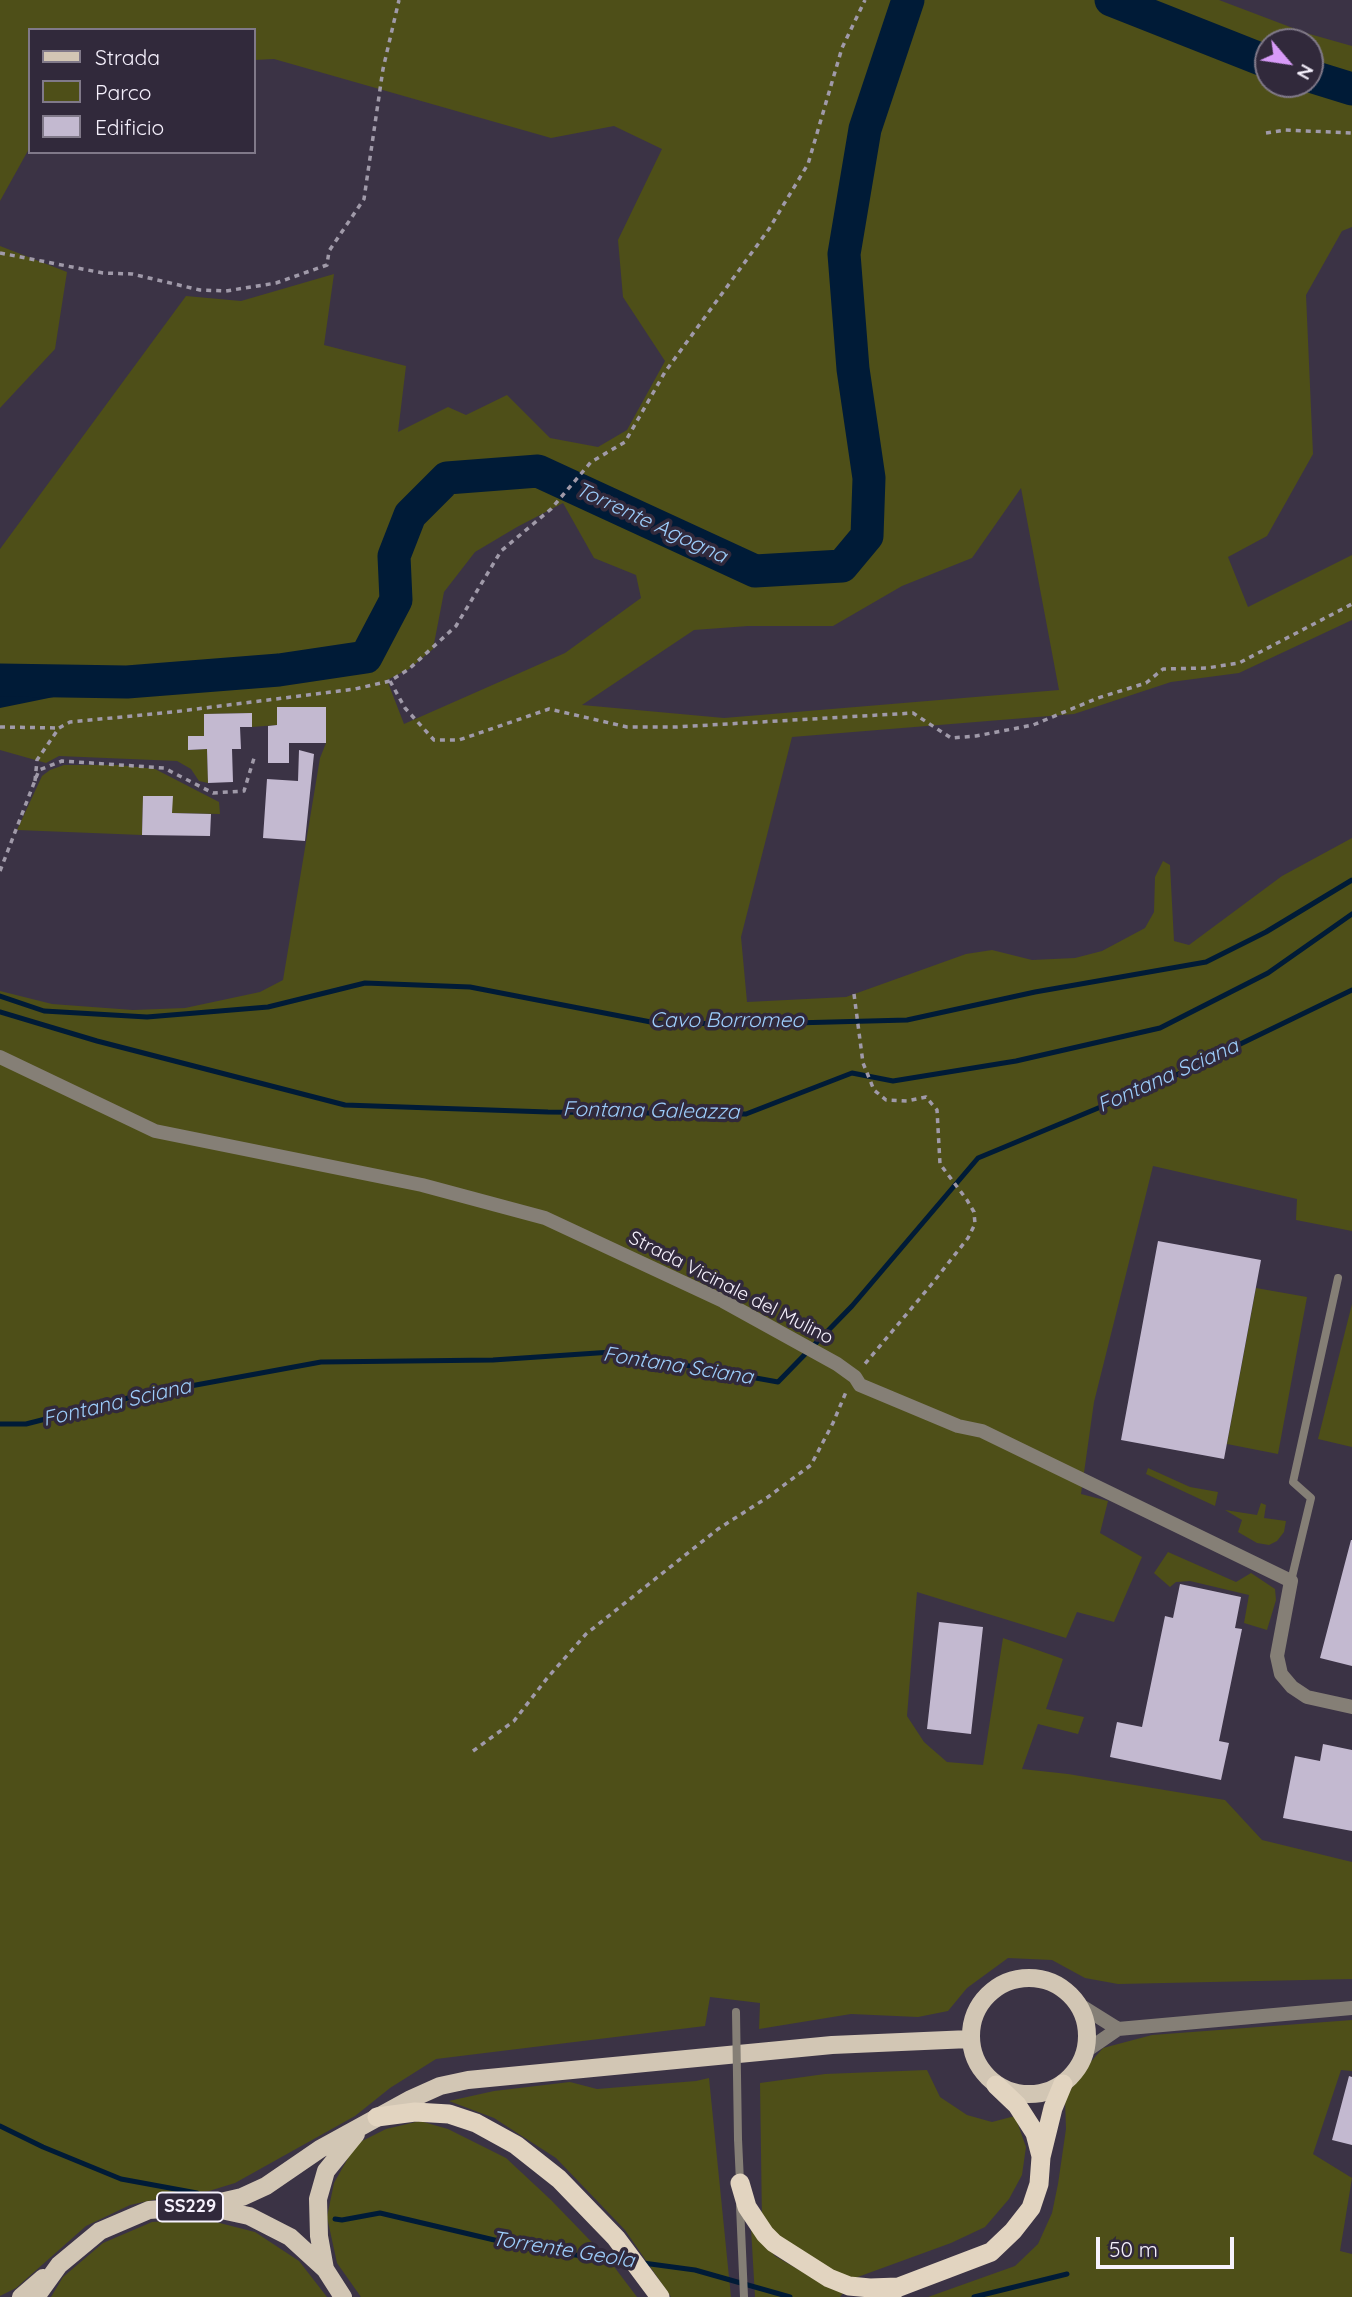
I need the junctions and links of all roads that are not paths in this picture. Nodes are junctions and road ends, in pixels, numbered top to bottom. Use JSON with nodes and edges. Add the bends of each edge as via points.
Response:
{"nodes":[{"id":1,"x":0,"y":1056,"type":"edge"},
{"id":2,"x":1338,"y":1278,"type":"dead end"},
{"id":3,"x":1292,"y":1581,"type":"junction"},
{"id":4,"x":1352,"y":1707,"type":"edge"},
{"id":5,"x":1078,"y":2004,"type":"junction"},
{"id":6,"x":1352,"y":2008,"type":"edge"},
{"id":7,"x":736,"y":2012,"type":"dead end"},
{"id":8,"x":1118,"y":2029,"type":"junction"},
{"id":9,"x":970,"y":2039,"type":"junction"},
{"id":10,"x":1086,"y":2050,"type":"junction"},
{"id":11,"x":1063,"y":2084,"type":"junction"},
{"id":12,"x":996,"y":2085,"type":"junction"},
{"id":13,"x":370,"y":2121,"type":"junction"},
{"id":14,"x":1041,"y":2157,"type":"junction"},
{"id":15,"x":740,"y":2183,"type":"junction"},
{"id":16,"x":203,"y":2206,"type":"junction"},
{"id":17,"x":59,"y":2265,"type":"junction"},
{"id":18,"x":325,"y":2269,"type":"junction"},
{"id":19,"x":891,"y":2292,"type":"edge"},
{"id":20,"x":21,"y":2297,"type":"edge"},
{"id":21,"x":36,"y":2297,"type":"edge"},
{"id":22,"x":343,"y":2297,"type":"edge"},
{"id":23,"x":660,"y":2297,"type":"edge"},
{"id":24,"x":744,"y":2297,"type":"edge"}],
"edges":[{"from":1,"to":3,"type":"street","name":"Strada Vicinale del Mulino","via":[[155,1131],[422,1185],[545,1218],[723,1301],[837,1364],[860,1385],[958,1426],[982,1431]]},
{"from":2,"to":3,"type":"lane","via":[[1293,1482],[1311,1498]]},
{"from":3,"to":4,"type":"street","via":[[1277,1656],[1281,1674],[1307,1697]]},
{"from":5,"to":8,"type":"street"},
{"from":5,"to":9,"type":"main road","via":[[1048,1980],[1010,1980],[980,2003]]},
{"from":5,"to":10,"type":"main road","via":[[1085,2018]]},
{"from":6,"to":8,"type":"street"},
{"from":7,"to":15,"type":"lane","bridge":true},
{"from":8,"to":10,"type":"street"},
{"from":9,"to":12,"type":"main road","via":[[982,2073]]},
{"from":9,"to":13,"type":"main road","via":[[832,2045],[468,2080],[440,2086]]},
{"from":10,"to":11,"type":"main road"},
{"from":11,"to":12,"type":"main road","via":[[1030,2095]]},
{"from":11,"to":14,"type":"highway"},
{"from":12,"to":14,"type":"highway","via":[[1017,2105],[1035,2133]]},
{"from":13,"to":16,"type":"main road","via":[[266,2186]]},
{"from":13,"to":18,"type":"main road","via":[[323,2180],[318,2224]]},
{"from":13,"to":23,"type":"highway","via":[[415,2112],[449,2114],[516,2145],[559,2179],[617,2238]]},
{"from":14,"to":19,"type":"highway","via":[[1031,2208],[991,2252]]},
{"from":15,"to":19,"type":"highway","via":[[747,2207],[774,2243],[829,2278]]},
{"from":15,"to":24,"type":"lane"},
{"from":16,"to":17,"type":"main road","number":"SS229","via":[[149,2210],[100,2231]]},
{"from":16,"to":18,"type":"main road","number":"SS229","via":[[248,2216],[290,2237]]},
{"from":17,"to":20,"type":"main road","number":"SS229"},
{"from":17,"to":21,"type":"main road","number":"SS229"},
{"from":18,"to":22,"type":"main road","number":"SS229"}]}
